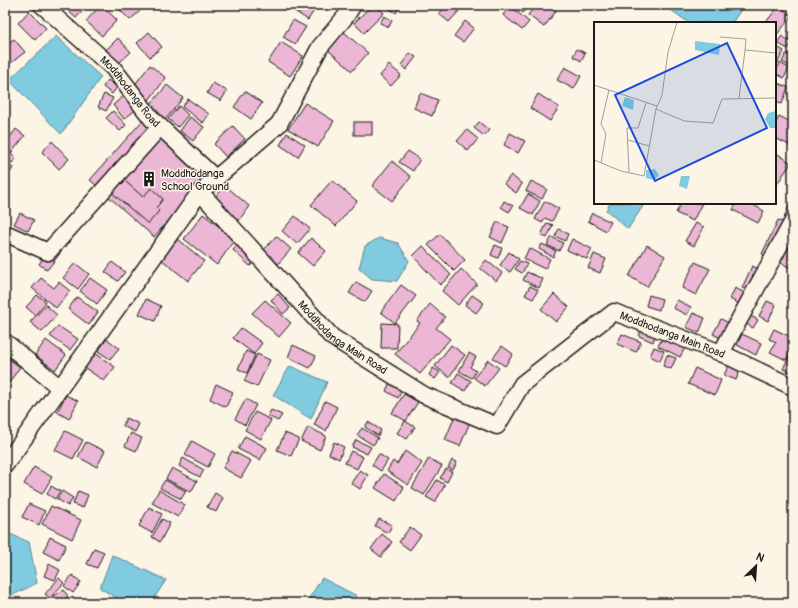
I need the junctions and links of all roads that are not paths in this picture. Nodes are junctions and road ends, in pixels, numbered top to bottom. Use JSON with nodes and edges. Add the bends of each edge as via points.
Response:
{"nodes":[{"id":1,"x":42,"y":5,"type":"edge"},
{"id":2,"x":353,"y":5,"type":"edge"},
{"id":3,"x":160,"y":127,"type":"junction"},
{"id":4,"x":216,"y":179,"type":"junction"},
{"id":5,"x":200,"y":192,"type":"junction"},
{"id":6,"x":793,"y":221,"type":"edge"},
{"id":7,"x":5,"y":232,"type":"edge"},
{"id":8,"x":5,"y":342,"type":"edge"},
{"id":9,"x":721,"y":353,"type":"junction"},
{"id":10,"x":793,"y":387,"type":"edge"},
{"id":11,"x":60,"y":388,"type":"junction"},
{"id":12,"x":5,"y":465,"type":"edge"}],
"edges":[{"from":1,"to":3,"type":"street","name":"Moddhodanga Road","via":[[113,68]]},
{"from":2,"to":4,"type":"street","via":[[320,47],[278,124]]},
{"from":3,"to":4,"type":"street","name":"Moddhodanga Road"},
{"from":3,"to":7,"type":"street","via":[[48,252]]},
{"from":4,"to":5,"type":"street"},
{"from":5,"to":9,"type":"street","name":"Moddhodanga Main Road","via":[[332,337],[424,395],[497,426],[522,384],[614,312]]},
{"from":5,"to":11,"type":"street"},
{"from":6,"to":9,"type":"street"},
{"from":8,"to":11,"type":"street"},
{"from":9,"to":10,"type":"street","name":"Moddhodanga Main Road"},
{"from":11,"to":12,"type":"street"}]}
